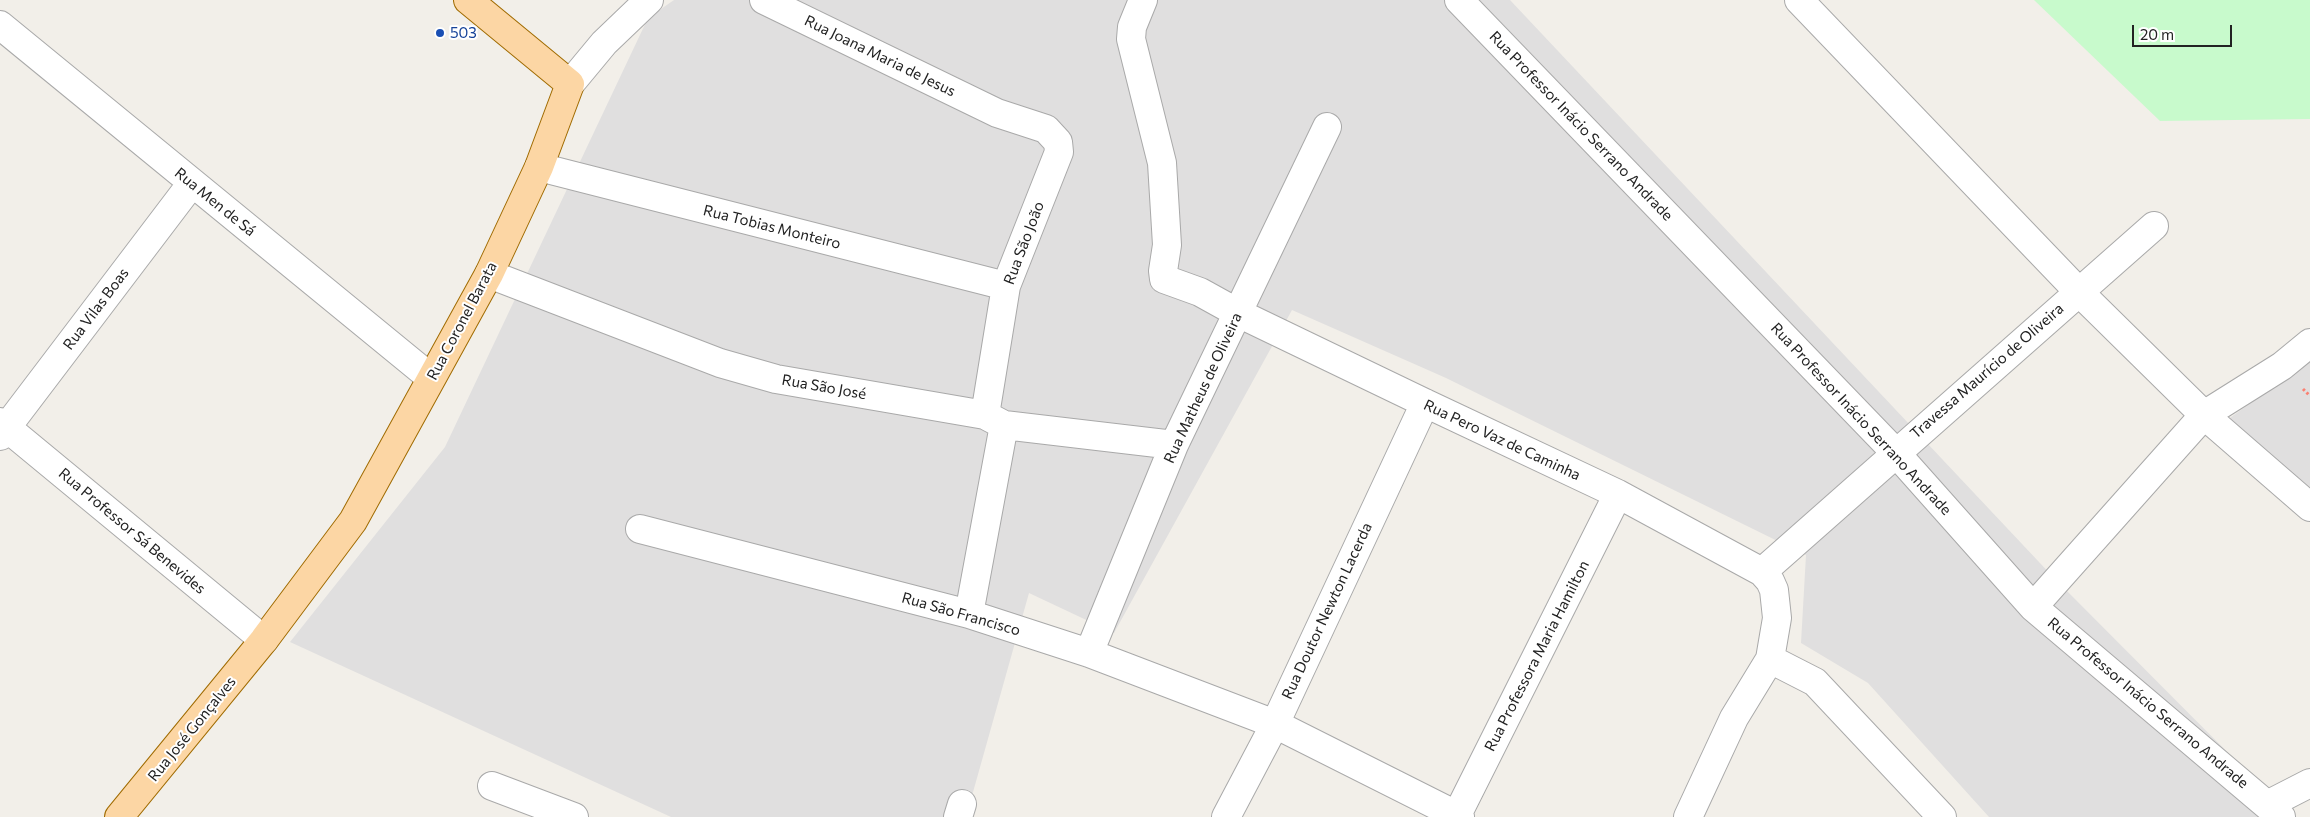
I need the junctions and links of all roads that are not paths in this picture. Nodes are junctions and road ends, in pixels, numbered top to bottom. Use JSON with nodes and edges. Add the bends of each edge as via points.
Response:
{"nodes":[{"id":1,"x":468,"y":0,"type":"edge"},
{"id":2,"x":649,"y":0,"type":"edge"},
{"id":3,"x":764,"y":0,"type":"edge"},
{"id":4,"x":1143,"y":0,"type":"edge"},
{"id":5,"x":1460,"y":0,"type":"edge"},
{"id":6,"x":1799,"y":0,"type":"edge"},
{"id":7,"x":0,"y":25,"type":"edge"},
{"id":8,"x":570,"y":84,"type":"junction"},
{"id":9,"x":997,"y":113,"type":"joint"},
{"id":10,"x":1327,"y":127,"type":"dead end"},
{"id":11,"x":539,"y":167,"type":"junction"},
{"id":12,"x":192,"y":183,"type":"junction"},
{"id":13,"x":2154,"y":226,"type":"dead end"},
{"id":14,"x":489,"y":274,"type":"junction"},
{"id":15,"x":1006,"y":286,"type":"junction"},
{"id":16,"x":2078,"y":291,"type":"junction"},
{"id":17,"x":1238,"y":313,"type":"junction"},
{"id":18,"x":2310,"y":344,"type":"edge"},
{"id":19,"x":431,"y":378,"type":"junction"},
{"id":20,"x":1425,"y":403,"type":"junction"},
{"id":21,"x":2204,"y":415,"type":"junction"},
{"id":22,"x":994,"y":420,"type":"junction"},
{"id":23,"x":2,"y":428,"type":"edge"},
{"id":24,"x":1174,"y":445,"type":"junction"},
{"id":25,"x":1895,"y":452,"type":"junction"},
{"id":26,"x":1618,"y":494,"type":"junction"},
{"id":27,"x":2310,"y":507,"type":"edge"},
{"id":28,"x":640,"y":529,"type":"dead end"},
{"id":29,"x":1762,"y":572,"type":"junction"},
{"id":30,"x":2033,"y":607,"type":"junction"},
{"id":31,"x":969,"y":614,"type":"junction"},
{"id":32,"x":264,"y":640,"type":"junction"},
{"id":33,"x":1089,"y":653,"type":"junction"},
{"id":34,"x":1770,"y":659,"type":"junction"},
{"id":35,"x":1275,"y":724,"type":"junction"},
{"id":36,"x":2310,"y":784,"type":"edge"},
{"id":37,"x":492,"y":786,"type":"dead end"},
{"id":38,"x":2275,"y":811,"type":"edge"},
{"id":39,"x":119,"y":817,"type":"edge"},
{"id":40,"x":574,"y":817,"type":"edge"},
{"id":41,"x":1226,"y":817,"type":"edge"},
{"id":42,"x":1458,"y":817,"type":"edge"},
{"id":43,"x":1688,"y":817,"type":"edge"},
{"id":44,"x":1942,"y":817,"type":"edge"}],
"edges":[{"from":1,"to":8,"type":"main road"},
{"from":2,"to":8,"type":"street","name":"Rua Coronel Barata","via":[[604,43]]},
{"from":3,"to":9,"type":"street","name":"Rua Joana Maria de Jesus"},
{"from":4,"to":17,"type":"street","name":"Rua Pero Vaz de Caminha","via":[[1132,27],[1131,39],[1162,163],[1167,244],[1164,279],[1200,292]]},
{"from":5,"to":25,"type":"street","name":"Rua Professor Inácio Serrano Andrade"},
{"from":6,"to":16,"type":"street","name":"Travessa Maurício de Oliveira"},
{"from":7,"to":12,"type":"street","name":"Rua Men de Sá"},
{"from":8,"to":11,"type":"main road","name":"Rua Coronel Barata"},
{"from":9,"to":15,"type":"street","name":"Rua São João","via":[[1046,129],[1058,142],[1060,152]]},
{"from":10,"to":17,"type":"street","name":"Rua Matheus de Oliveira"},
{"from":11,"to":14,"type":"main road","name":"Rua Coronel Barata"},
{"from":11,"to":15,"type":"street","name":"Rua Tobias Monteiro"},
{"from":12,"to":19,"type":"street","name":"Rua Men de Sá"},
{"from":12,"to":23,"type":"street","name":"Rua Vilas Boas"},
{"from":13,"to":16,"type":"street","name":"Travessa Maurício de Oliveira"},
{"from":14,"to":19,"type":"main road","name":"Rua Coronel Barata"},
{"from":14,"to":22,"type":"street","name":"Rua São José","via":[[720,363],[776,379]]},
{"from":15,"to":22,"type":"street","name":"Rua São João"},
{"from":16,"to":21,"type":"street","name":"Travessa Maurício de Oliveira"},
{"from":16,"to":25,"type":"street","name":"Travessa Maurício de Oliveira"},
{"from":17,"to":20,"type":"street","name":"Rua Pero Vaz de Caminha"},
{"from":17,"to":24,"type":"street","name":"Rua Matheus de Oliveira"},
{"from":18,"to":21,"type":"street","via":[[2282,366]]},
{"from":19,"to":32,"type":"main road","name":"Rua Coronel Barata","via":[[353,521]]},
{"from":20,"to":26,"type":"street","name":"Rua Pero Vaz de Caminha"},
{"from":20,"to":35,"type":"street","name":"Rua Doutor Newton Lacerda"},
{"from":21,"to":27,"type":"street","name":"Travessa Maurício de Oliveira"},
{"from":21,"to":30,"type":"street"},
{"from":22,"to":24,"type":"street","name":"Rua São José"},
{"from":22,"to":31,"type":"street","name":"Rua São João"},
{"from":23,"to":32,"type":"street","name":"Rua Professor Sá Benevides"},
{"from":24,"to":33,"type":"street","name":"Rua Matheus de Oliveira"},
{"from":25,"to":29,"type":"street","name":"Travessa Maurício de Oliveira"},
{"from":25,"to":30,"type":"street","name":"Rua Professor Inácio Serrano Andrade"},
{"from":26,"to":29,"type":"street","name":"Rua Pero Vaz de Caminha"},
{"from":26,"to":42,"type":"street","name":"Rua Professora Maria Hamilton"},
{"from":28,"to":31,"type":"street","name":"Rua São Francisco"},
{"from":29,"to":34,"type":"street","via":[[1770,581],[1777,605]]},
{"from":30,"to":38,"type":"street","name":"Rua Professor Inácio Serrano Andrade"},
{"from":31,"to":33,"type":"street","name":"Rua São Francisco"},
{"from":32,"to":39,"type":"main road","name":"Rua José Gonçalves"},
{"from":33,"to":35,"type":"street","name":"Rua São Francisco"},
{"from":34,"to":43,"type":"street","via":[[1734,718]]},
{"from":34,"to":44,"type":"street","via":[[1816,682]]},
{"from":35,"to":41,"type":"street","name":"Rua Doutor Newton Lacerda"},
{"from":35,"to":42,"type":"street","name":"Rua São Francisco"},
{"from":36,"to":38,"type":"street"},
{"from":37,"to":40,"type":"street"}]}
